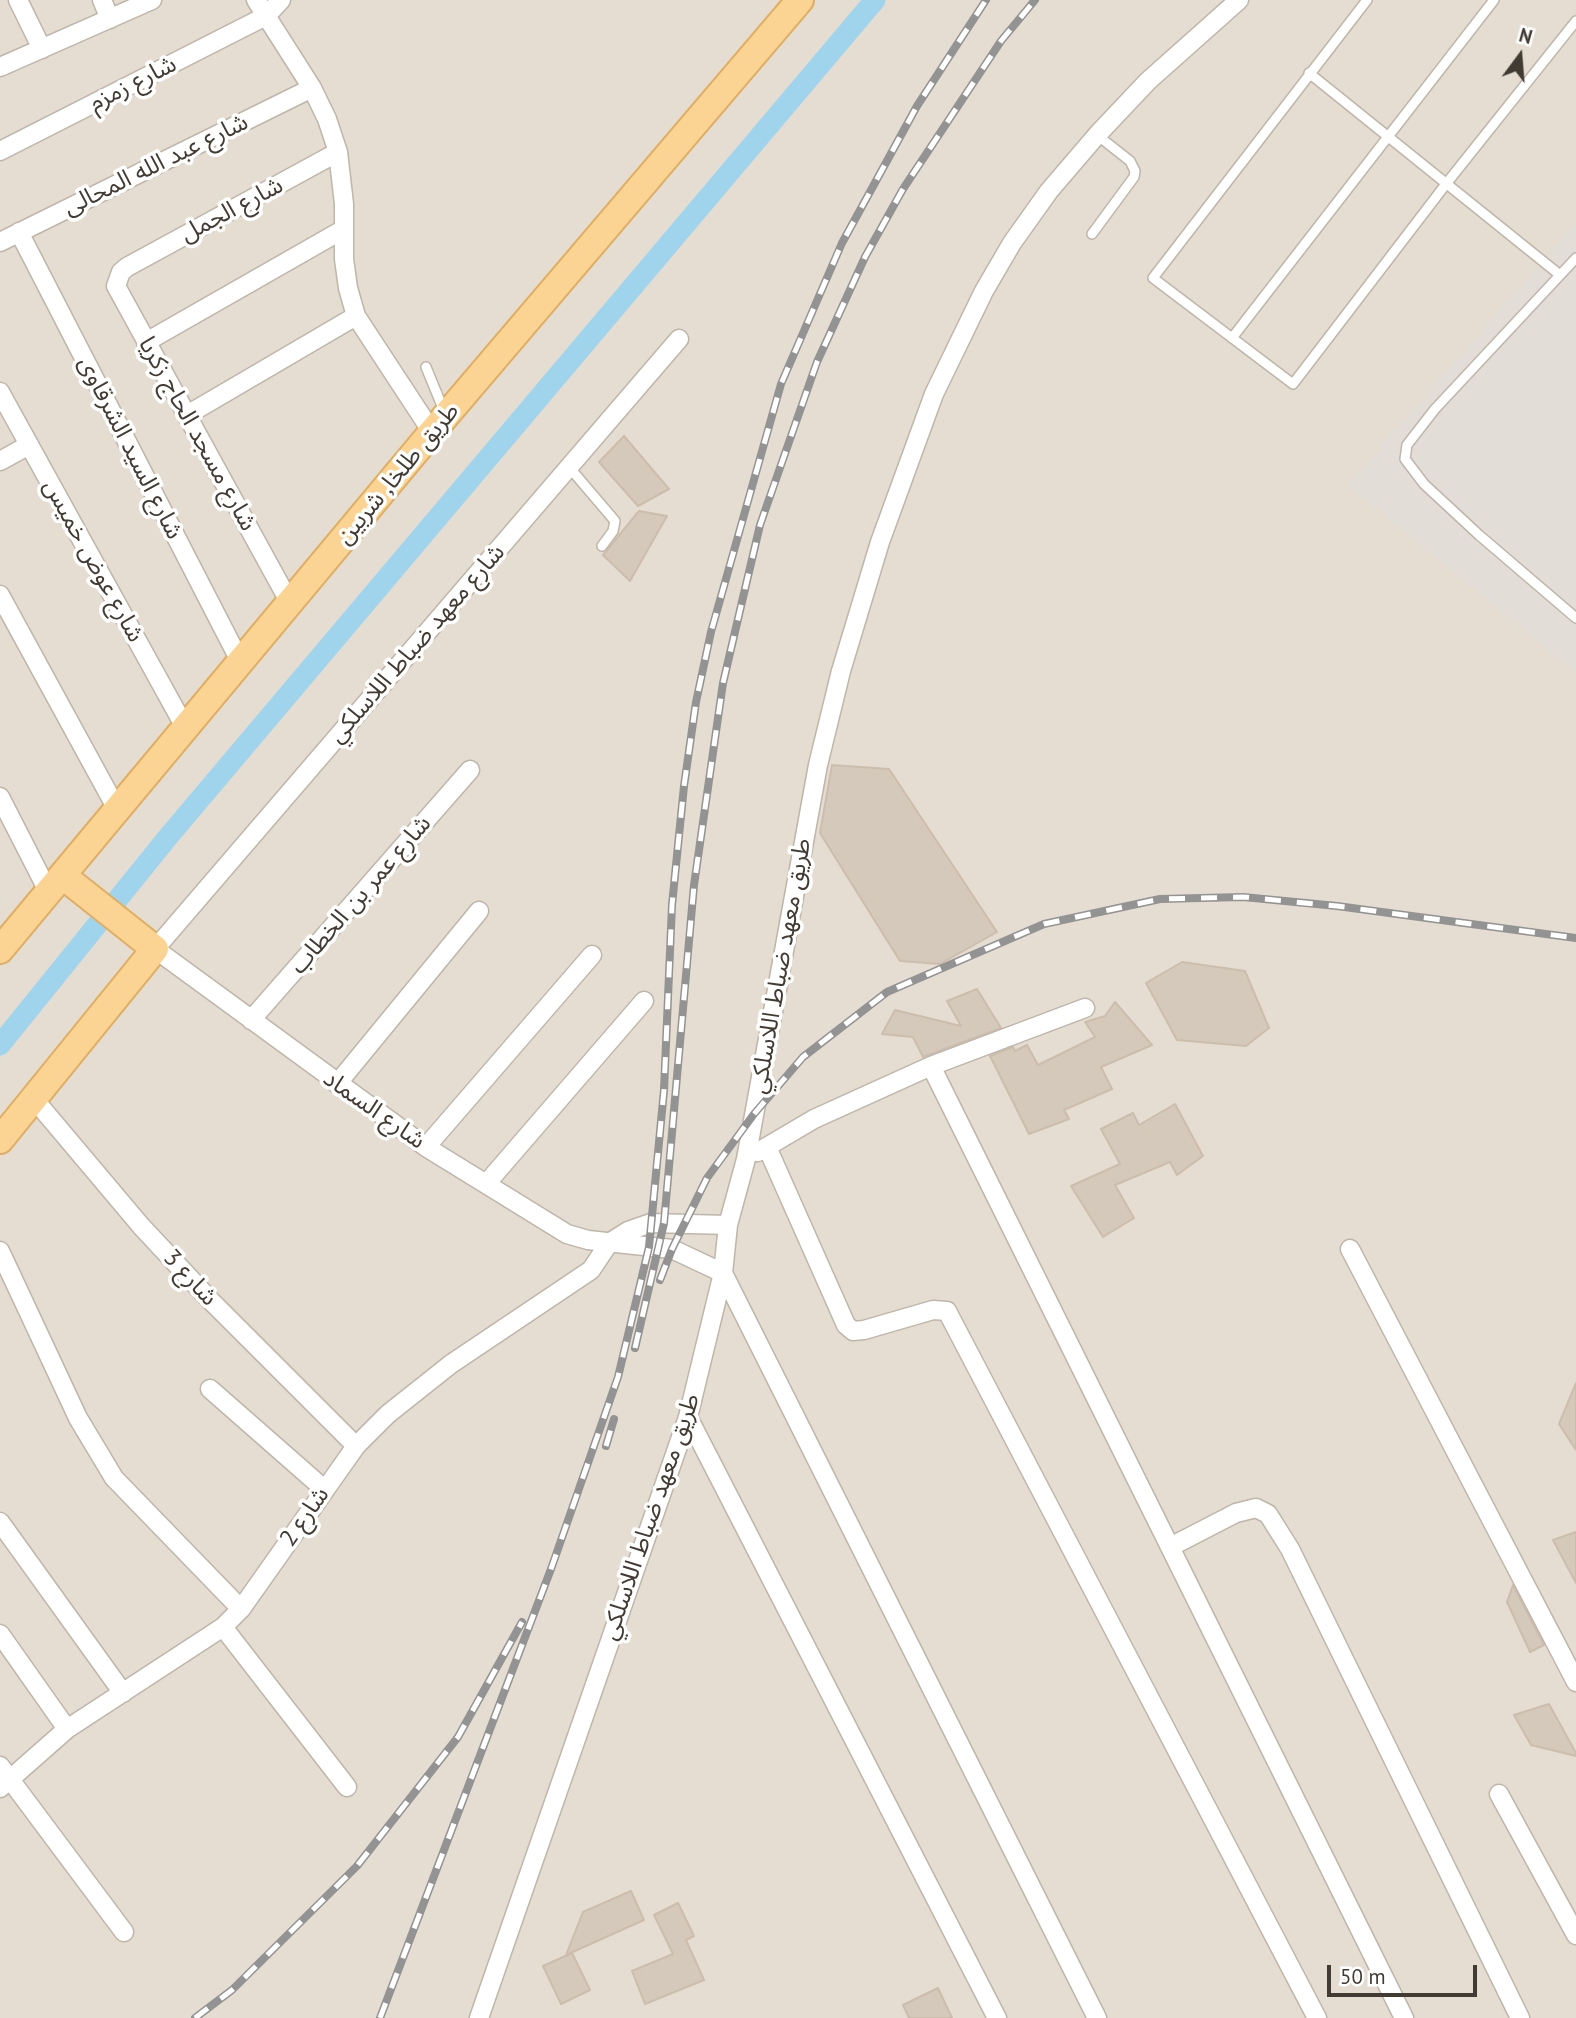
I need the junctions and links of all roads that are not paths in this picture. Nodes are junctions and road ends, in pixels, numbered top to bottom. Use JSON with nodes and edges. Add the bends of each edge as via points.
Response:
{"nodes":[{"id":1,"x":18,"y":0,"type":"edge"},
{"id":2,"x":102,"y":0,"type":"edge"},
{"id":3,"x":152,"y":0,"type":"edge"},
{"id":4,"x":256,"y":0,"type":"edge"},
{"id":5,"x":281,"y":0,"type":"edge"},
{"id":6,"x":800,"y":0,"type":"edge"},
{"id":7,"x":1239,"y":0,"type":"edge"},
{"id":8,"x":1367,"y":0,"type":"edge"},
{"id":9,"x":1494,"y":0,"type":"edge"},
{"id":10,"x":266,"y":16,"type":"junction"},
{"id":11,"x":110,"y":19,"type":"junction"},
{"id":12,"x":1576,"y":21,"type":"edge"},
{"id":13,"x":42,"y":49,"type":"junction"},
{"id":14,"x":0,"y":67,"type":"edge"},
{"id":15,"x":1310,"y":73,"type":"junction"},
{"id":16,"x":312,"y":88,"type":"junction"},
{"id":17,"x":1097,"y":135,"type":"junction"},
{"id":18,"x":1388,"y":137,"type":"junction"},
{"id":19,"x":0,"y":151,"type":"edge"},
{"id":20,"x":338,"y":152,"type":"junction"},
{"id":21,"x":1446,"y":184,"type":"junction"},
{"id":22,"x":344,"y":229,"type":"junction"},
{"id":23,"x":19,"y":232,"type":"junction"},
{"id":24,"x":1092,"y":234,"type":"dead end"},
{"id":25,"x":0,"y":242,"type":"edge"},
{"id":26,"x":1576,"y":258,"type":"edge"},
{"id":27,"x":127,"y":267,"type":"joint"},
{"id":28,"x":1560,"y":275,"type":"junction"},
{"id":29,"x":356,"y":317,"type":"junction"},
{"id":30,"x":1232,"y":338,"type":"junction"},
{"id":31,"x":679,"y":340,"type":"dead end"},
{"id":32,"x":146,"y":342,"type":"junction"},
{"id":33,"x":426,"y":367,"type":"dead end"},
{"id":34,"x":0,"y":392,"type":"edge"},
{"id":35,"x":187,"y":415,"type":"junction"},
{"id":36,"x":439,"y":424,"type":"junction"},
{"id":37,"x":29,"y":445,"type":"junction"},
{"id":38,"x":0,"y":461,"type":"edge"},
{"id":39,"x":569,"y":467,"type":"junction"},
{"id":40,"x":602,"y":546,"type":"dead end"},
{"id":41,"x":0,"y":595,"type":"edge"},
{"id":42,"x":290,"y":603,"type":"junction"},
{"id":43,"x":1576,"y":618,"type":"edge"},
{"id":44,"x":241,"y":663,"type":"junction"},
{"id":45,"x":186,"y":729,"type":"junction"},
{"id":46,"x":470,"y":770,"type":"dead end"},
{"id":47,"x":0,"y":797,"type":"edge"},
{"id":48,"x":118,"y":811,"type":"junction"},
{"id":49,"x":56,"y":884,"type":"junction"},
{"id":50,"x":479,"y":911,"type":"dead end"},
{"id":51,"x":147,"y":943,"type":"junction"},
{"id":52,"x":0,"y":950,"type":"edge"},
{"id":53,"x":592,"y":956,"type":"dead end"},
{"id":54,"x":644,"y":1001,"type":"dead end"},
{"id":55,"x":1085,"y":1008,"type":"dead end"},
{"id":56,"x":251,"y":1020,"type":"junction"},
{"id":57,"x":932,"y":1066,"type":"junction"},
{"id":58,"x":337,"y":1084,"type":"junction"},
{"id":59,"x":33,"y":1099,"type":"junction"},
{"id":60,"x":0,"y":1140,"type":"edge"},
{"id":61,"x":426,"y":1147,"type":"junction"},
{"id":62,"x":767,"y":1147,"type":"junction"},
{"id":63,"x":746,"y":1159,"type":"junction"},
{"id":64,"x":486,"y":1184,"type":"junction"},
{"id":65,"x":726,"y":1224,"type":"junction"},
{"id":66,"x":609,"y":1243,"type":"junction"},
{"id":67,"x":1350,"y":1249,"type":"dead end"},
{"id":68,"x":0,"y":1251,"type":"edge"},
{"id":69,"x":719,"y":1271,"type":"junction"},
{"id":70,"x":210,"y":1389,"type":"dead end"},
{"id":71,"x":688,"y":1417,"type":"junction"},
{"id":72,"x":356,"y":1446,"type":"junction"},
{"id":73,"x":324,"y":1489,"type":"junction"},
{"id":74,"x":0,"y":1522,"type":"edge"},
{"id":75,"x":1170,"y":1547,"type":"junction"},
{"id":76,"x":241,"y":1609,"type":"junction"},
{"id":77,"x":223,"y":1627,"type":"junction"},
{"id":78,"x":0,"y":1634,"type":"edge"},
{"id":79,"x":1576,"y":1682,"type":"edge"},
{"id":80,"x":122,"y":1693,"type":"junction"},
{"id":81,"x":67,"y":1729,"type":"junction"},
{"id":82,"x":3,"y":1777,"type":"edge"},
{"id":83,"x":347,"y":1787,"type":"dead end"},
{"id":84,"x":1499,"y":1794,"type":"dead end"},
{"id":85,"x":124,"y":1932,"type":"dead end"},
{"id":86,"x":1576,"y":1935,"type":"edge"},
{"id":87,"x":479,"y":2018,"type":"edge"},
{"id":88,"x":998,"y":2018,"type":"edge"},
{"id":89,"x":1097,"y":2018,"type":"edge"},
{"id":90,"x":1317,"y":2018,"type":"edge"},
{"id":91,"x":1404,"y":2018,"type":"edge"},
{"id":92,"x":1520,"y":2018,"type":"edge"}],
"edges":[{"from":1,"to":13,"type":"street"},
{"from":2,"to":11,"type":"street"},
{"from":3,"to":11,"type":"street"},
{"from":4,"to":10,"type":"street"},
{"from":5,"to":10,"type":"street","name":"شارع زمزم"},
{"from":6,"to":36,"type":"main road","name":"طريق طلخا, شربين"},
{"from":7,"to":17,"type":"street","name":"طريق معهد ضباط اللاسلكي"},
{"from":8,"to":15,"type":"lane"},
{"from":9,"to":18,"type":"lane"},
{"from":10,"to":16,"type":"street"},
{"from":10,"to":19,"type":"street","name":"شارع زمزم"},
{"from":11,"to":13,"type":"street"},
{"from":12,"to":21,"type":"lane"},
{"from":13,"to":14,"type":"street"},
{"from":15,"to":18,"type":"lane"},
{"from":15,"to":30,"type":"lane","via":[[1153,278]]},
{"from":16,"to":20,"type":"street"},
{"from":16,"to":23,"type":"street","name":"شارع عبد الله المحالى"},
{"from":17,"to":24,"type":"lane","via":[[1130,161],[1135,171]]},
{"from":17,"to":63,"type":"street","name":"طريق معهد ضباط اللاسلكي","via":[[1049,191],[984,291],[934,394],[880,542],[818,765]]},
{"from":18,"to":21,"type":"lane"},
{"from":18,"to":30,"type":"lane"},
{"from":20,"to":22,"type":"street"},
{"from":20,"to":27,"type":"street","name":"شارع الجمل"},
{"from":21,"to":28,"type":"lane"},
{"from":21,"to":30,"type":"lane","via":[[1293,383]]},
{"from":22,"to":29,"type":"street","via":[[346,278]]},
{"from":22,"to":32,"type":"street"},
{"from":23,"to":25,"type":"street","name":"شارع عبد الله المحالى"},
{"from":23,"to":44,"type":"street","name":"شارع السيد الشرقاوى"},
{"from":26,"to":28,"type":"lane"},
{"from":27,"to":32,"type":"street","name":"شارع مسجد الحاج زكريا","via":[[116,286]]},
{"from":28,"to":43,"type":"lane","via":[[1435,409],[1407,445],[1405,459],[1424,484],[1470,527]]},
{"from":29,"to":35,"type":"street"},
{"from":29,"to":36,"type":"street"},
{"from":31,"to":39,"type":"street","name":"شارع معهد ضباط اللاسلكي"},
{"from":32,"to":35,"type":"street","name":"شارع مسجد الحاج زكريا"},
{"from":33,"to":36,"type":"lane"},
{"from":34,"to":37,"type":"street","name":"شارع عوض خميس"},
{"from":35,"to":42,"type":"street","name":"شارع مسجد الحاج زكريا"},
{"from":36,"to":42,"type":"main road","name":"طريق طلخا, شربين"},
{"from":37,"to":38,"type":"street"},
{"from":37,"to":45,"type":"street","name":"شارع عوض خميس"},
{"from":39,"to":40,"type":"lane","via":[[615,521]]},
{"from":39,"to":51,"type":"street","name":"شارع معهد ضباط اللاسلكي"},
{"from":41,"to":48,"type":"street"},
{"from":42,"to":44,"type":"main road","name":"طريق طلخا, شربين"},
{"from":44,"to":45,"type":"main road","name":"طريق طلخا, شربين"},
{"from":45,"to":48,"type":"main road","name":"طريق طلخا, شربين"},
{"from":46,"to":56,"type":"street","name":"شارع عمر بن الخطاب"},
{"from":47,"to":49,"type":"street"},
{"from":48,"to":49,"type":"main road","name":"طريق طلخا, شربين"},
{"from":49,"to":51,"type":"main road","via":[[86,894]]},
{"from":49,"to":52,"type":"main road","name":"طريق طلخا, شربين"},
{"from":50,"to":58,"type":"street"},
{"from":51,"to":56,"type":"street","name":"شارع السماد"},
{"from":51,"to":59,"type":"main road"},
{"from":53,"to":61,"type":"street"},
{"from":54,"to":64,"type":"street"},
{"from":55,"to":57,"type":"street"},
{"from":56,"to":58,"type":"street","name":"شارع السماد"},
{"from":57,"to":62,"type":"street","via":[[814,1119]]},
{"from":57,"to":75,"type":"street"},
{"from":58,"to":61,"type":"street","name":"شارع السماد"},
{"from":59,"to":60,"type":"main road"},
{"from":59,"to":72,"type":"street","name":"شارع 3","via":[[159,1245]]},
{"from":61,"to":64,"type":"street","name":"شارع السماد"},
{"from":62,"to":63,"type":"street"},
{"from":62,"to":90,"type":"street","via":[[846,1325],[853,1331],[864,1330],[933,1310],[947,1311]]},
{"from":63,"to":65,"type":"street","name":"طريق معهد ضباط اللاسلكي"},
{"from":64,"to":66,"type":"street","name":"شارع السماد","via":[[567,1234]]},
{"from":65,"to":66,"type":"street","via":[[651,1223]]},
{"from":65,"to":69,"type":"street","name":"طريق معهد ضباط اللاسلكي"},
{"from":66,"to":69,"type":"street","name":"شارع السماد","via":[[678,1252]]},
{"from":66,"to":72,"type":"street","name":"شارع 2","via":[[591,1270],[451,1364]]},
{"from":67,"to":79,"type":"street"},
{"from":68,"to":76,"type":"street","via":[[78,1418],[114,1478]]},
{"from":69,"to":71,"type":"street","name":"طريق معهد ضباط اللاسلكي"},
{"from":69,"to":89,"type":"street"},
{"from":70,"to":73,"type":"street"},
{"from":71,"to":87,"type":"street","name":"طريق معهد ضباط اللاسلكي"},
{"from":71,"to":88,"type":"street"},
{"from":72,"to":73,"type":"street","name":"شارع 2"},
{"from":73,"to":76,"type":"street","name":"شارع 2"},
{"from":74,"to":80,"type":"street"},
{"from":75,"to":91,"type":"street"},
{"from":75,"to":92,"type":"street","via":[[1236,1513],[1256,1508],[1268,1514],[1290,1549]]},
{"from":76,"to":77,"type":"street","name":"شارع 2"},
{"from":77,"to":80,"type":"street","name":"شارع 2"},
{"from":77,"to":83,"type":"street"},
{"from":78,"to":81,"type":"street"},
{"from":80,"to":81,"type":"street","name":"شارع 2"},
{"from":81,"to":82,"type":"street","name":"شارع 2"},
{"from":82,"to":85,"type":"street"},
{"from":84,"to":86,"type":"street"}]}
